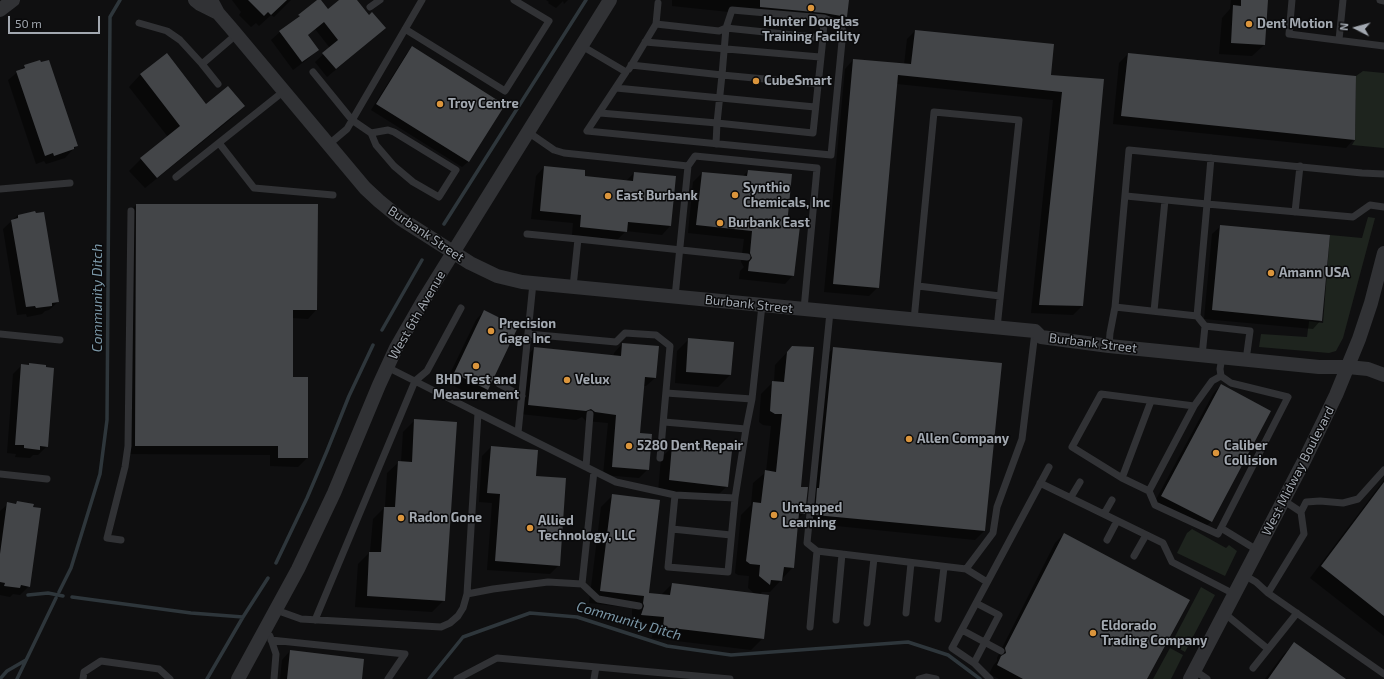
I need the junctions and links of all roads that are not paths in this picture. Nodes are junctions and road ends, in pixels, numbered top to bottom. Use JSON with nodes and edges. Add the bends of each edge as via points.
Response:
{"nodes":[{"id":1,"x":13,"y":0,"type":"edge"},
{"id":2,"x":195,"y":0,"type":"edge"},
{"id":3,"x":211,"y":0,"type":"edge"},
{"id":4,"x":380,"y":0,"type":"edge"},
{"id":5,"x":422,"y":0,"type":"edge"},
{"id":6,"x":514,"y":0,"type":"edge"},
{"id":7,"x":610,"y":0,"type":"edge"},
{"id":8,"x":1292,"y":0,"type":"edge"},
{"id":9,"x":1343,"y":0,"type":"edge"},
{"id":10,"x":1380,"y":0,"type":"edge"},
{"id":11,"x":1384,"y":0,"type":"edge"},
{"id":12,"x":658,"y":3,"type":"dead end"},
{"id":13,"x":370,"y":8,"type":"dead end"},
{"id":14,"x":0,"y":10,"type":"edge"},
{"id":15,"x":218,"y":13,"type":"junction"},
{"id":16,"x":824,"y":18,"type":"junction"},
{"id":17,"x":139,"y":23,"type":"dead end"},
{"id":18,"x":656,"y":24,"type":"junction"},
{"id":19,"x":405,"y":28,"type":"junction"},
{"id":20,"x":726,"y":28,"type":"junction"},
{"id":21,"x":236,"y":34,"type":"junction"},
{"id":22,"x":823,"y":38,"type":"junction"},
{"id":23,"x":1339,"y":40,"type":"junction"},
{"id":24,"x":645,"y":42,"type":"junction"},
{"id":25,"x":582,"y":46,"type":"junction"},
{"id":26,"x":1384,"y":46,"type":"edge"},
{"id":27,"x":724,"y":48,"type":"junction"},
{"id":28,"x":820,"y":57,"type":"junction"},
{"id":29,"x":202,"y":64,"type":"junction"},
{"id":30,"x":631,"y":65,"type":"junction"},
{"id":31,"x":313,"y":72,"type":"dead end"},
{"id":32,"x":626,"y":72,"type":"junction"},
{"id":33,"x":722,"y":75,"type":"junction"},
{"id":34,"x":218,"y":84,"type":"dead end"},
{"id":35,"x":818,"y":84,"type":"junction"},
{"id":36,"x":616,"y":88,"type":"junction"},
{"id":37,"x":284,"y":91,"type":"junction"},
{"id":38,"x":720,"y":98,"type":"junction"},
{"id":39,"x":815,"y":107,"type":"junction"},
{"id":40,"x":600,"y":112,"type":"junction"},
{"id":41,"x":352,"y":120,"type":"junction"},
{"id":42,"x":717,"y":123,"type":"junction"},
{"id":43,"x":528,"y":132,"type":"junction"},
{"id":44,"x":371,"y":133,"type":"junction"},
{"id":45,"x":219,"y":143,"type":"junction"},
{"id":46,"x":716,"y":144,"type":"junction"},
{"id":47,"x":328,"y":145,"type":"junction"},
{"id":48,"x":1211,"y":158,"type":"junction"},
{"id":49,"x":688,"y":166,"type":"junction"},
{"id":50,"x":1300,"y":166,"type":"junction"},
{"id":51,"x":1384,"y":174,"type":"edge"},
{"id":52,"x":176,"y":177,"type":"dead end"},
{"id":53,"x":70,"y":183,"type":"dead end"},
{"id":54,"x":0,"y":189,"type":"edge"},
{"id":55,"x":333,"y":195,"type":"dead end"},
{"id":56,"x":1126,"y":196,"type":"junction"},
{"id":57,"x":1165,"y":200,"type":"junction"},
{"id":58,"x":1207,"y":204,"type":"junction"},
{"id":59,"x":1384,"y":207,"type":"edge"},
{"id":60,"x":131,"y":211,"type":"dead end"},
{"id":61,"x":1295,"y":212,"type":"junction"},
{"id":62,"x":527,"y":234,"type":"dead end"},
{"id":63,"x":578,"y":239,"type":"junction"},
{"id":64,"x":679,"y":250,"type":"junction"},
{"id":65,"x":453,"y":252,"type":"junction"},
{"id":66,"x":1384,"y":253,"type":"edge"},
{"id":67,"x":747,"y":257,"type":"dead end"},
{"id":68,"x":533,"y":283,"type":"junction"},
{"id":69,"x":918,"y":286,"type":"junction"},
{"id":70,"x":573,"y":287,"type":"junction"},
{"id":71,"x":1000,"y":296,"type":"junction"},
{"id":72,"x":675,"y":297,"type":"junction"},
{"id":73,"x":762,"y":305,"type":"junction"},
{"id":74,"x":1116,"y":307,"type":"junction"},
{"id":75,"x":461,"y":308,"type":"dead end"},
{"id":76,"x":804,"y":309,"type":"junction"},
{"id":77,"x":1154,"y":311,"type":"junction"},
{"id":78,"x":830,"y":312,"type":"junction"},
{"id":79,"x":1197,"y":316,"type":"junction"},
{"id":80,"x":914,"y":320,"type":"junction"},
{"id":81,"x":1205,"y":326,"type":"junction"},
{"id":82,"x":997,"y":328,"type":"junction"},
{"id":83,"x":1035,"y":331,"type":"junction"},
{"id":84,"x":0,"y":334,"type":"edge"},
{"id":85,"x":528,"y":334,"type":"junction"},
{"id":86,"x":60,"y":340,"type":"dead end"},
{"id":87,"x":1109,"y":346,"type":"junction"},
{"id":88,"x":1202,"y":356,"type":"junction"},
{"id":89,"x":1222,"y":357,"type":"junction"},
{"id":90,"x":1246,"y":360,"type":"junction"},
{"id":91,"x":387,"y":367,"type":"junction"},
{"id":92,"x":1348,"y":367,"type":"junction"},
{"id":93,"x":1384,"y":375,"type":"edge"},
{"id":94,"x":1221,"y":376,"type":"junction"},
{"id":95,"x":415,"y":381,"type":"junction"},
{"id":96,"x":499,"y":384,"type":"dead end"},
{"id":97,"x":666,"y":393,"type":"junction"},
{"id":98,"x":522,"y":396,"type":"junction"},
{"id":99,"x":752,"y":399,"type":"junction"},
{"id":100,"x":1151,"y":400,"type":"junction"},
{"id":101,"x":1194,"y":406,"type":"junction"},
{"id":102,"x":478,"y":413,"type":"junction"},
{"id":103,"x":590,"y":414,"type":"dead end"},
{"id":104,"x":664,"y":422,"type":"junction"},
{"id":105,"x":746,"y":428,"type":"junction"},
{"id":106,"x":518,"y":433,"type":"junction"},
{"id":107,"x":660,"y":458,"type":"dead end"},
{"id":108,"x":586,"y":466,"type":"junction"},
{"id":109,"x":1049,"y":467,"type":"dead end"},
{"id":110,"x":1384,"y":470,"type":"edge"},
{"id":111,"x":594,"y":471,"type":"junction"},
{"id":112,"x":0,"y":474,"type":"edge"},
{"id":113,"x":1122,"y":478,"type":"junction"},
{"id":114,"x":47,"y":479,"type":"dead end"},
{"id":115,"x":1080,"y":482,"type":"dead end"},
{"id":116,"x":1040,"y":483,"type":"junction"},
{"id":117,"x":1149,"y":491,"type":"junction"},
{"id":118,"x":675,"y":495,"type":"junction"},
{"id":119,"x":1071,"y":497,"type":"junction"},
{"id":120,"x":735,"y":498,"type":"junction"},
{"id":121,"x":1112,"y":500,"type":"dead end"},
{"id":122,"x":1283,"y":500,"type":"junction"},
{"id":123,"x":1301,"y":512,"type":"junction"},
{"id":124,"x":1104,"y":514,"type":"junction"},
{"id":125,"x":1117,"y":521,"type":"junction"},
{"id":126,"x":1220,"y":528,"type":"junction"},
{"id":127,"x":672,"y":530,"type":"junction"},
{"id":128,"x":731,"y":535,"type":"junction"},
{"id":129,"x":1146,"y":535,"type":"junction"},
{"id":130,"x":121,"y":540,"type":"dead end"},
{"id":131,"x":1107,"y":540,"type":"dead end"},
{"id":132,"x":1257,"y":550,"type":"junction"},
{"id":133,"x":817,"y":551,"type":"junction"},
{"id":134,"x":842,"y":554,"type":"junction"},
{"id":135,"x":1134,"y":556,"type":"dead end"},
{"id":136,"x":874,"y":558,"type":"junction"},
{"id":137,"x":911,"y":562,"type":"junction"},
{"id":138,"x":944,"y":567,"type":"junction"},
{"id":139,"x":966,"y":569,"type":"junction"},
{"id":140,"x":1244,"y":575,"type":"junction"},
{"id":141,"x":987,"y":582,"type":"junction"},
{"id":142,"x":582,"y":584,"type":"junction"},
{"id":143,"x":1268,"y":593,"type":"junction"},
{"id":144,"x":467,"y":594,"type":"junction"},
{"id":145,"x":1234,"y":594,"type":"junction"},
{"id":146,"x":976,"y":603,"type":"junction"},
{"id":147,"x":639,"y":606,"type":"dead end"},
{"id":148,"x":276,"y":610,"type":"junction"},
{"id":149,"x":906,"y":613,"type":"dead end"},
{"id":150,"x":1224,"y":613,"type":"junction"},
{"id":151,"x":1297,"y":613,"type":"junction"},
{"id":152,"x":938,"y":619,"type":"dead end"},
{"id":153,"x":315,"y":620,"type":"junction"},
{"id":154,"x":836,"y":620,"type":"dead end"},
{"id":155,"x":867,"y":623,"type":"dead end"},
{"id":156,"x":267,"y":626,"type":"junction"},
{"id":157,"x":810,"y":627,"type":"dead end"},
{"id":158,"x":962,"y":630,"type":"junction"},
{"id":159,"x":272,"y":640,"type":"junction"},
{"id":160,"x":985,"y":642,"type":"junction"},
{"id":161,"x":1268,"y":649,"type":"junction"},
{"id":162,"x":1001,"y":651,"type":"dead end"},
{"id":163,"x":974,"y":663,"type":"junction"},
{"id":164,"x":596,"y":667,"type":"junction"},
{"id":165,"x":1253,"y":668,"type":"dead end"},
{"id":166,"x":1192,"y":674,"type":"edge"},
{"id":167,"x":1384,"y":674,"type":"edge"},
{"id":168,"x":83,"y":679,"type":"edge"},
{"id":169,"x":170,"y":679,"type":"edge"},
{"id":170,"x":238,"y":679,"type":"edge"},
{"id":171,"x":274,"y":679,"type":"edge"},
{"id":172,"x":388,"y":679,"type":"edge"},
{"id":173,"x":457,"y":679,"type":"edge"},
{"id":174,"x":594,"y":679,"type":"edge"},
{"id":175,"x":730,"y":679,"type":"edge"},
{"id":176,"x":919,"y":679,"type":"edge"},
{"id":177,"x":936,"y":679,"type":"edge"},
{"id":178,"x":990,"y":679,"type":"edge"},
{"id":179,"x":1207,"y":679,"type":"edge"}],
"edges":[{"from":1,"to":14,"type":"street"},
{"from":2,"to":15,"type":"street","name":"Burbank Street"},
{"from":3,"to":15,"type":"street","name":"Burbank Street"},
{"from":4,"to":13,"type":"lane"},
{"from":5,"to":19,"type":"lane"},
{"from":6,"to":19,"type":"lane","via":[[549,21],[505,91]]},
{"from":7,"to":25,"type":"street","name":"West 6th Avenue"},
{"from":8,"to":23,"type":"lane","via":[[1289,34]]},
{"from":9,"to":23,"type":"lane"},
{"from":10,"to":11,"type":"lane"},
{"from":12,"to":18,"type":"lane"},
{"from":15,"to":21,"type":"street","name":"Burbank Street"},
{"from":16,"to":20,"type":"lane","via":[[732,10]]},
{"from":16,"to":22,"type":"lane"},
{"from":16,"to":46,"type":"lane","via":[[839,24],[843,31],[832,155]]},
{"from":17,"to":29,"type":"lane","via":[[167,31],[180,40]]},
{"from":18,"to":20,"type":"lane","via":[[719,31]]},
{"from":18,"to":24,"type":"lane"},
{"from":19,"to":41,"type":"lane"},
{"from":20,"to":22,"type":"lane"},
{"from":20,"to":27,"type":"lane"},
{"from":21,"to":29,"type":"lane"},
{"from":21,"to":37,"type":"street","name":"Burbank Street"},
{"from":22,"to":28,"type":"lane"},
{"from":23,"to":26,"type":"lane"},
{"from":24,"to":27,"type":"lane"},
{"from":24,"to":30,"type":"lane"},
{"from":25,"to":32,"type":"lane"},
{"from":25,"to":43,"type":"street","name":"West 6th Avenue"},
{"from":27,"to":28,"type":"lane"},
{"from":27,"to":33,"type":"lane"},
{"from":28,"to":35,"type":"lane"},
{"from":29,"to":34,"type":"lane"},
{"from":30,"to":32,"type":"lane"},
{"from":30,"to":33,"type":"lane"},
{"from":31,"to":41,"type":"lane"},
{"from":32,"to":36,"type":"lane"},
{"from":33,"to":35,"type":"lane"},
{"from":33,"to":38,"type":"lane"},
{"from":35,"to":39,"type":"lane"},
{"from":36,"to":38,"type":"lane"},
{"from":36,"to":40,"type":"lane"},
{"from":37,"to":45,"type":"lane"},
{"from":37,"to":47,"type":"street","name":"Burbank Street"},
{"from":38,"to":39,"type":"lane"},
{"from":38,"to":42,"type":"lane"},
{"from":39,"to":42,"type":"lane","via":[[813,133]]},
{"from":40,"to":42,"type":"lane"},
{"from":40,"to":46,"type":"lane","via":[[587,131]]},
{"from":41,"to":44,"type":"lane"},
{"from":41,"to":47,"type":"lane","via":[[347,129]]},
{"from":42,"to":46,"type":"lane"},
{"from":43,"to":49,"type":"lane","via":[[554,150],[564,153]]},
{"from":43,"to":65,"type":"street","name":"West 6th Avenue"},
{"from":44,"to":44,"type":"lane","via":[[376,145],[394,166],[413,182],[439,197],[456,170],[394,132],[388,130]]},
{"from":45,"to":52,"type":"lane"},
{"from":45,"to":55,"type":"lane","via":[[254,188]]},
{"from":47,"to":65,"type":"street","name":"Burbank Street","via":[[378,201]]},
{"from":48,"to":50,"type":"lane"},
{"from":48,"to":56,"type":"lane","via":[[1130,150]]},
{"from":48,"to":58,"type":"lane"},
{"from":49,"to":64,"type":"lane"},
{"from":49,"to":76,"type":"lane","via":[[695,156],[816,168]]},
{"from":50,"to":51,"type":"lane"},
{"from":50,"to":61,"type":"lane"},
{"from":53,"to":54,"type":"lane"},
{"from":56,"to":57,"type":"lane"},
{"from":56,"to":74,"type":"lane"},
{"from":57,"to":58,"type":"lane"},
{"from":57,"to":77,"type":"lane"},
{"from":58,"to":61,"type":"lane"},
{"from":58,"to":79,"type":"lane"},
{"from":59,"to":61,"type":"lane","via":[[1370,205],[1353,217]]},
{"from":60,"to":130,"type":"lane","via":[[128,446],[107,538]]},
{"from":62,"to":63,"type":"lane"},
{"from":63,"to":64,"type":"lane"},
{"from":63,"to":70,"type":"lane"},
{"from":64,"to":67,"type":"lane"},
{"from":64,"to":72,"type":"lane"},
{"from":65,"to":68,"type":"street","name":"Burbank Street","via":[[488,273]]},
{"from":65,"to":91,"type":"street","name":"West 6th Avenue"},
{"from":66,"to":92,"type":"street","name":"West Midway Boulevard","via":[[1371,303]]},
{"from":68,"to":70,"type":"street","name":"Burbank Street"},
{"from":68,"to":85,"type":"lane"},
{"from":69,"to":71,"type":"lane"},
{"from":69,"to":71,"type":"lane","via":[[934,112],[1019,120]]},
{"from":69,"to":80,"type":"lane"},
{"from":70,"to":72,"type":"street","name":"Burbank Street"},
{"from":71,"to":82,"type":"lane"},
{"from":72,"to":73,"type":"street","name":"Burbank Street"},
{"from":73,"to":76,"type":"street","name":"Burbank Street"},
{"from":73,"to":99,"type":"lane"},
{"from":74,"to":77,"type":"lane"},
{"from":74,"to":87,"type":"lane"},
{"from":75,"to":95,"type":"lane","via":[[427,371]]},
{"from":76,"to":78,"type":"street","name":"Burbank Street"},
{"from":77,"to":79,"type":"lane"},
{"from":78,"to":80,"type":"street","name":"Burbank Street"},
{"from":78,"to":133,"type":"lane","via":[[807,543]]},
{"from":79,"to":81,"type":"lane"},
{"from":80,"to":82,"type":"street","name":"Burbank Street"},
{"from":81,"to":88,"type":"lane"},
{"from":81,"to":90,"type":"lane","via":[[1250,331]]},
{"from":82,"to":83,"type":"street","name":"Burbank Street"},
{"from":83,"to":87,"type":"street","name":"Burbank Street","via":[[1041,337]]},
{"from":83,"to":139,"type":"lane","via":[[1022,439],[997,507],[993,533]]},
{"from":84,"to":86,"type":"lane"},
{"from":85,"to":97,"type":"lane","via":[[616,342],[625,333],[656,335],[670,346]]},
{"from":85,"to":98,"type":"lane"},
{"from":87,"to":88,"type":"street","name":"Burbank Street"},
{"from":88,"to":89,"type":"street","name":"Burbank Street"},
{"from":89,"to":90,"type":"street","name":"Burbank Street"},
{"from":89,"to":94,"type":"lane"},
{"from":90,"to":92,"type":"street","name":"Burbank Street"},
{"from":91,"to":95,"type":"lane"},
{"from":91,"to":148,"type":"street","name":"West 6th Avenue","via":[[334,493]]},
{"from":92,"to":93,"type":"street","name":"Burbank Street","via":[[1368,369]]},
{"from":92,"to":122,"type":"street","name":"West Midway Boulevard","via":[[1320,431]]},
{"from":94,"to":101,"type":"lane","via":[[1212,381]]},
{"from":94,"to":126,"type":"lane","via":[[1231,383],[1288,397]]},
{"from":95,"to":102,"type":"lane"},
{"from":95,"to":153,"type":"lane"},
{"from":96,"to":98,"type":"lane"},
{"from":97,"to":99,"type":"lane"},
{"from":97,"to":104,"type":"lane"},
{"from":98,"to":106,"type":"lane"},
{"from":99,"to":105,"type":"lane"},
{"from":100,"to":101,"type":"lane"},
{"from":100,"to":113,"type":"lane"},
{"from":100,"to":113,"type":"lane","via":[[1101,394],[1072,447]]},
{"from":101,"to":117,"type":"lane"},
{"from":102,"to":106,"type":"lane"},
{"from":102,"to":144,"type":"lane"},
{"from":103,"to":108,"type":"lane"},
{"from":104,"to":105,"type":"lane"},
{"from":104,"to":107,"type":"lane"},
{"from":105,"to":120,"type":"lane"},
{"from":106,"to":108,"type":"lane"},
{"from":108,"to":111,"type":"lane"},
{"from":109,"to":116,"type":"lane"},
{"from":110,"to":123,"type":"lane","via":[[1358,499],[1343,503],[1306,502]]},
{"from":111,"to":118,"type":"lane","via":[[616,482]]},
{"from":111,"to":142,"type":"lane"},
{"from":112,"to":114,"type":"lane"},
{"from":113,"to":117,"type":"lane"},
{"from":115,"to":119,"type":"lane"},
{"from":116,"to":119,"type":"lane"},
{"from":116,"to":141,"type":"lane"},
{"from":117,"to":126,"type":"lane","via":[[1155,505],[1218,534]]},
{"from":118,"to":120,"type":"lane"},
{"from":118,"to":127,"type":"lane"},
{"from":119,"to":124,"type":"lane"},
{"from":120,"to":128,"type":"lane"},
{"from":121,"to":124,"type":"lane"},
{"from":122,"to":123,"type":"lane"},
{"from":122,"to":132,"type":"street","name":"West Midway Boulevard"},
{"from":123,"to":143,"type":"lane","via":[[1304,534]]},
{"from":124,"to":125,"type":"lane"},
{"from":125,"to":129,"type":"lane"},
{"from":125,"to":131,"type":"lane"},
{"from":126,"to":132,"type":"lane"},
{"from":127,"to":128,"type":"lane"},
{"from":127,"to":128,"type":"lane","via":[[668,566],[728,572]]},
{"from":129,"to":135,"type":"lane"},
{"from":129,"to":145,"type":"lane","via":[[1162,543],[1172,562]]},
{"from":132,"to":140,"type":"street","name":"West Midway Boulevard"},
{"from":133,"to":134,"type":"lane"},
{"from":133,"to":157,"type":"lane"},
{"from":134,"to":136,"type":"lane"},
{"from":134,"to":154,"type":"lane"},
{"from":136,"to":137,"type":"lane"},
{"from":136,"to":155,"type":"lane"},
{"from":137,"to":138,"type":"lane"},
{"from":137,"to":149,"type":"lane"},
{"from":138,"to":139,"type":"lane"},
{"from":138,"to":152,"type":"lane"},
{"from":139,"to":141,"type":"lane"},
{"from":140,"to":143,"type":"lane"},
{"from":140,"to":145,"type":"street","name":"West Midway Boulevard"},
{"from":141,"to":146,"type":"lane"},
{"from":142,"to":144,"type":"lane","via":[[548,582]]},
{"from":142,"to":147,"type":"lane","via":[[598,599]]},
{"from":143,"to":151,"type":"lane"},
{"from":144,"to":153,"type":"lane","via":[[458,616],[450,624],[441,627]]},
{"from":145,"to":150,"type":"street","name":"West Midway Boulevard"},
{"from":146,"to":158,"type":"lane"},
{"from":146,"to":160,"type":"lane","via":[[999,615]]},
{"from":148,"to":153,"type":"lane","via":[[301,619]]},
{"from":148,"to":156,"type":"street","name":"West 6th Avenue"},
{"from":150,"to":161,"type":"lane"},
{"from":150,"to":166,"type":"street","name":"West Midway Boulevard"},
{"from":151,"to":161,"type":"lane"},
{"from":151,"to":167,"type":"lane"},
{"from":156,"to":159,"type":"lane"},
{"from":156,"to":170,"type":"street","name":"West 6th Avenue"},
{"from":158,"to":160,"type":"lane"},
{"from":158,"to":163,"type":"lane","via":[[952,648]]},
{"from":159,"to":171,"type":"lane","via":[[276,654]]},
{"from":159,"to":172,"type":"lane","via":[[405,654]]},
{"from":160,"to":162,"type":"lane"},
{"from":160,"to":163,"type":"lane"},
{"from":161,"to":165,"type":"lane"},
{"from":163,"to":178,"type":"lane"},
{"from":164,"to":173,"type":"lane","via":[[497,658]]},
{"from":164,"to":174,"type":"lane"},
{"from":164,"to":175,"type":"lane"},
{"from":166,"to":179,"type":"lane"},
{"from":168,"to":169,"type":"lane","via":[[84,672],[101,661],[159,669]]},
{"from":176,"to":177,"type":"lane","via":[[926,676]]}]}
